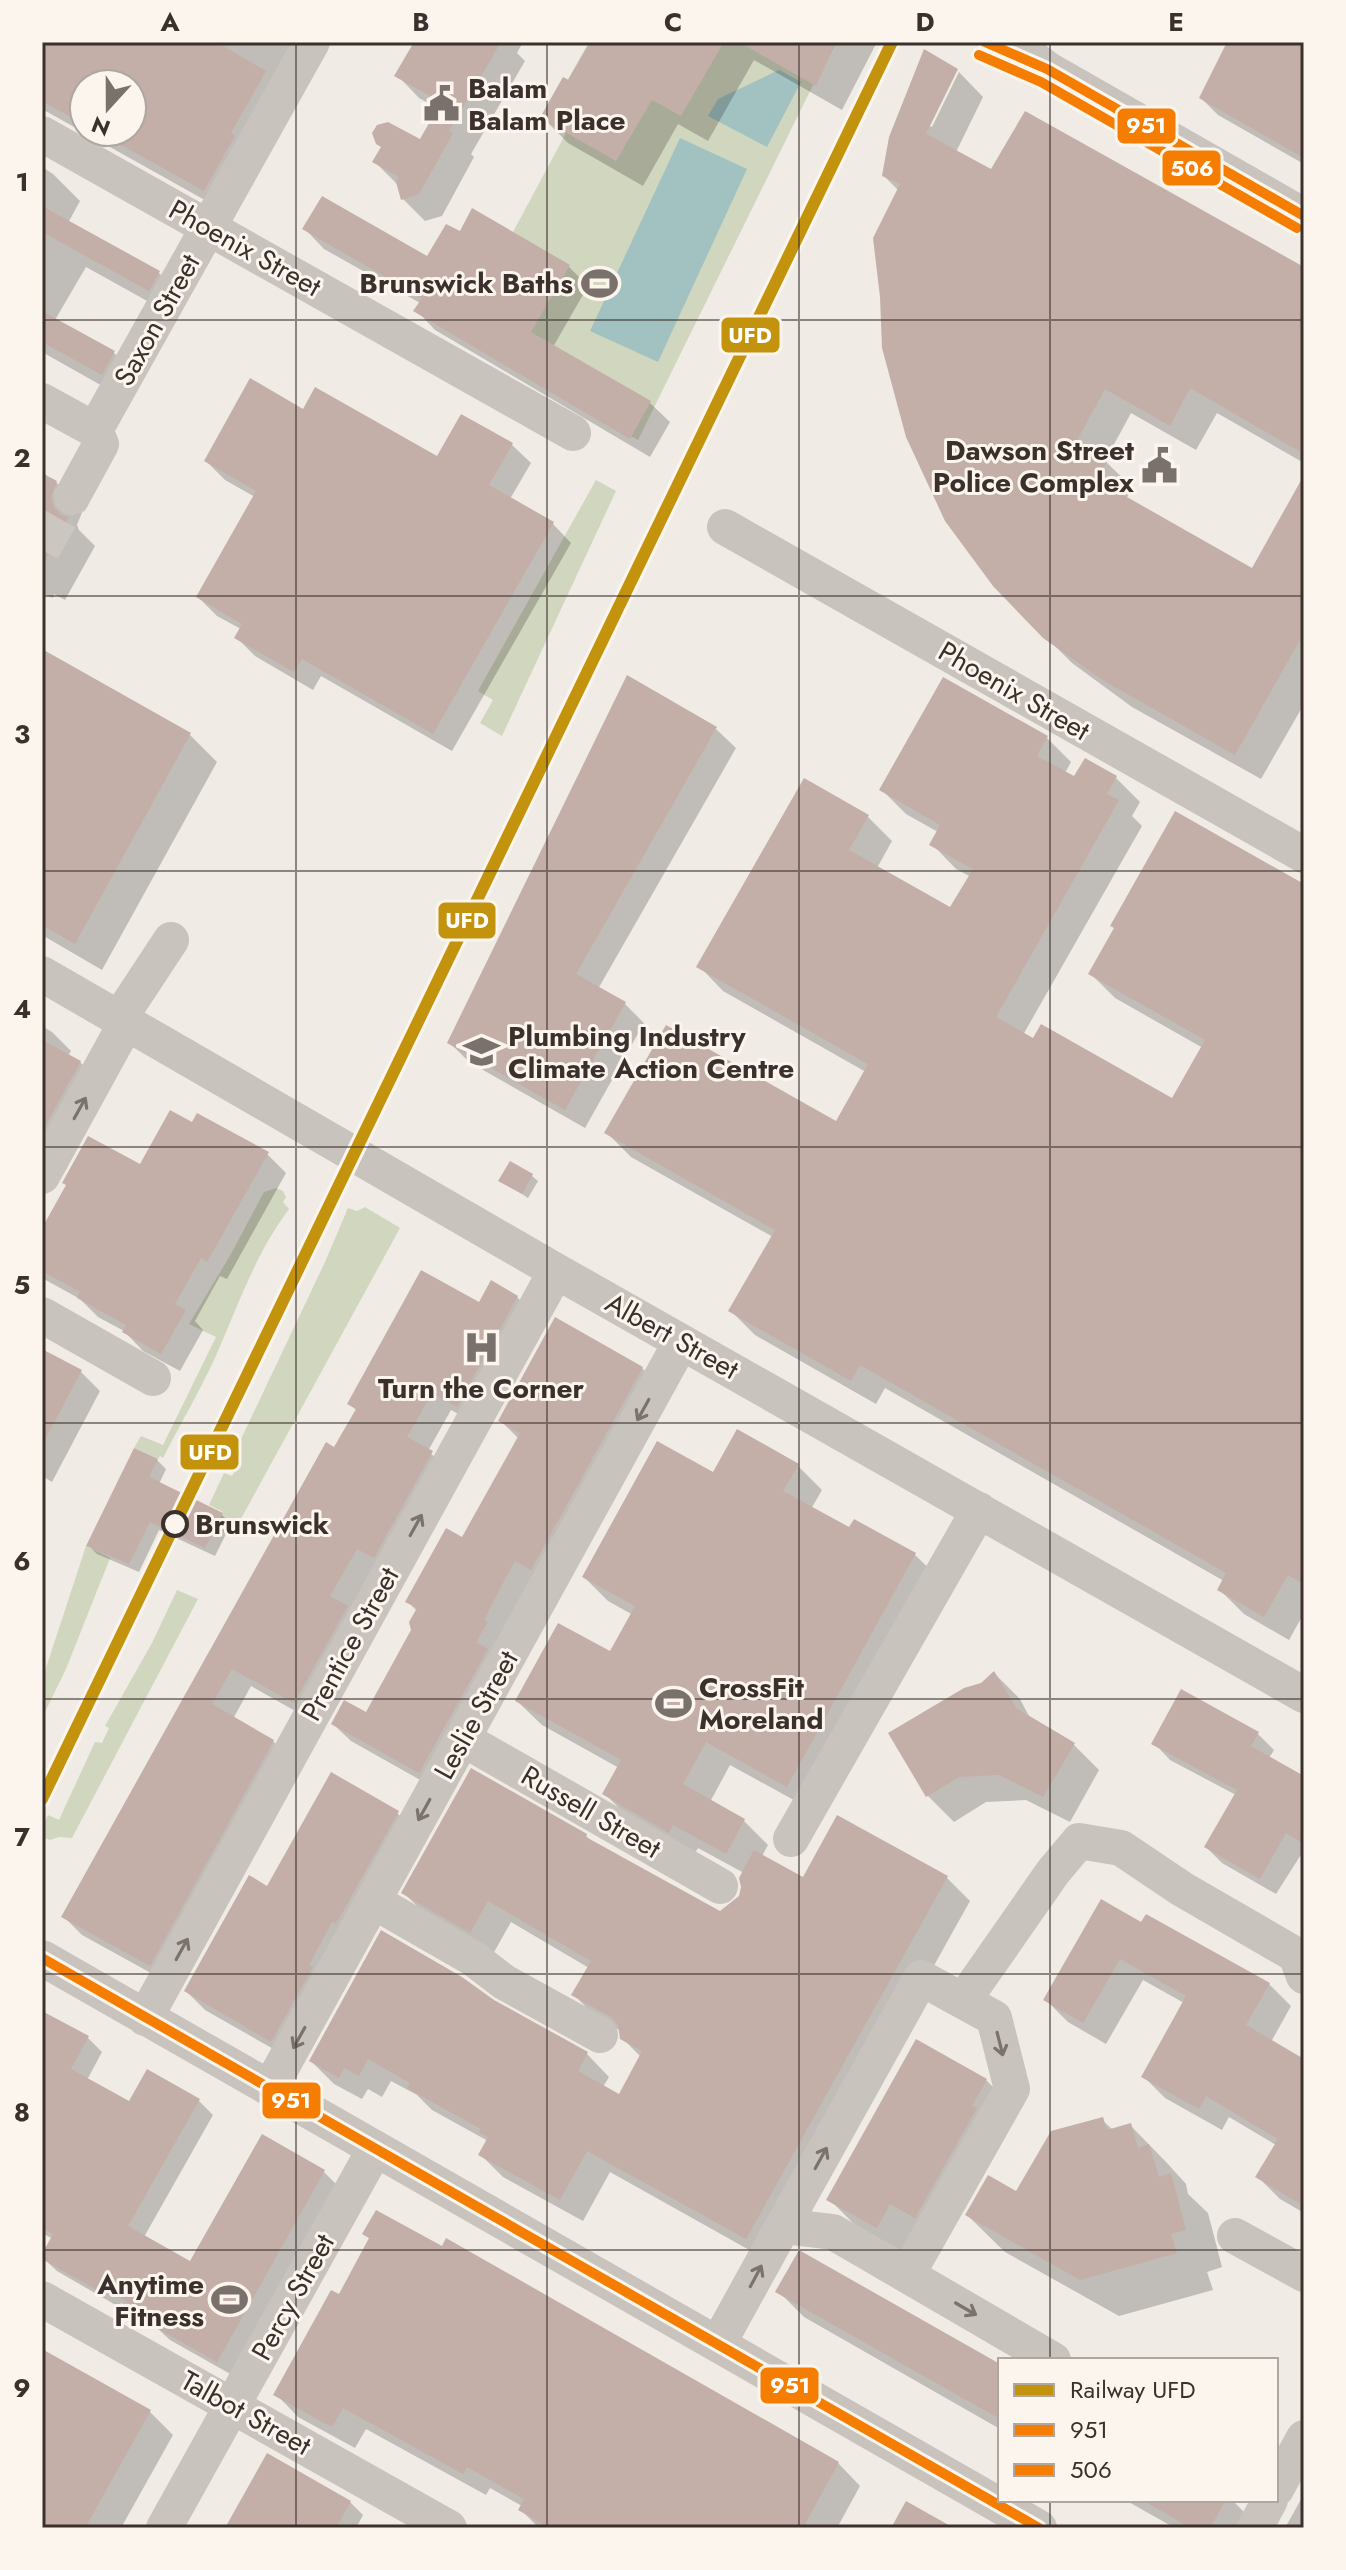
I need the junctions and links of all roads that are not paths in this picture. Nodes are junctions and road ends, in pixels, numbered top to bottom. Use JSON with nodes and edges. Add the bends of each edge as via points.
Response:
{"nodes":[{"id":1,"x":312,"y":42,"type":"edge"},
{"id":2,"x":985,"y":42,"type":"edge"},
{"id":3,"x":1011,"y":42,"type":"edge"},
{"id":4,"x":1047,"y":69,"type":"junction"},
{"id":5,"x":42,"y":134,"type":"edge"},
{"id":6,"x":1304,"y":216,"type":"edge"},
{"id":7,"x":208,"y":227,"type":"junction"},
{"id":8,"x":42,"y":401,"type":"edge"},
{"id":9,"x":95,"y":430,"type":"junction"},
{"id":10,"x":573,"y":433,"type":"dead end"},
{"id":11,"x":80,"y":484,"type":"tunnel mouth"},
{"id":12,"x":725,"y":527,"type":"dead end"},
{"id":13,"x":1304,"y":855,"type":"edge"},
{"id":14,"x":171,"y":940,"type":"dead end"},
{"id":15,"x":42,"y":974,"type":"edge"},
{"id":16,"x":123,"y":1021,"type":"junction"},
{"id":17,"x":42,"y":1176,"type":"edge"},
{"id":18,"x":556,"y":1271,"type":"junction"},
{"id":19,"x":42,"y":1315,"type":"edge"},
{"id":20,"x":681,"y":1342,"type":"junction"},
{"id":21,"x":153,"y":1378,"type":"dead end"},
{"id":22,"x":979,"y":1510,"type":"junction"},
{"id":23,"x":1304,"y":1695,"type":"edge"},
{"id":24,"x":463,"y":1739,"type":"junction"},
{"id":25,"x":791,"y":1839,"type":"dead end"},
{"id":26,"x":720,"y":1886,"type":"dead end"},
{"id":27,"x":373,"y":1901,"type":"junction"},
{"id":28,"x":42,"y":1958,"type":"edge"},
{"id":29,"x":1304,"y":1976,"type":"edge"},
{"id":30,"x":963,"y":2001,"type":"junction"},
{"id":31,"x":145,"y":2018,"type":"junction"},
{"id":32,"x":600,"y":2035,"type":"dead end"},
{"id":33,"x":270,"y":2088,"type":"junction"},
{"id":34,"x":375,"y":2149,"type":"junction"},
{"id":35,"x":783,"y":2226,"type":"junction"},
{"id":36,"x":1235,"y":2236,"type":"dead end"},
{"id":37,"x":1304,"y":2274,"type":"edge"},
{"id":38,"x":907,"y":2275,"type":"junction"},
{"id":39,"x":42,"y":2299,"type":"edge"},
{"id":40,"x":718,"y":2344,"type":"junction"},
{"id":41,"x":1050,"y":2358,"type":"edge"},
{"id":42,"x":233,"y":2405,"type":"junction"},
{"id":43,"x":1304,"y":2438,"type":"edge"},
{"id":44,"x":1278,"y":2485,"type":"edge"},
{"id":45,"x":1269,"y":2502,"type":"edge"},
{"id":46,"x":164,"y":2528,"type":"edge"},
{"id":47,"x":449,"y":2528,"type":"edge"},
{"id":48,"x":1039,"y":2528,"type":"edge"},
{"id":49,"x":1255,"y":2528,"type":"edge"}],
"edges":[{"from":1,"to":7,"type":"street","name":"Saxon Street"},
{"from":2,"to":4,"type":"street"},
{"from":3,"to":4,"type":"street"},
{"from":4,"to":6,"type":"street"},
{"from":5,"to":7,"type":"street","name":"Phoenix Street"},
{"from":7,"to":9,"type":"street","name":"Saxon Street"},
{"from":7,"to":10,"type":"street","name":"Phoenix Street"},
{"from":8,"to":9,"type":"street"},
{"from":9,"to":11,"type":"street","name":"Saxon Street","via":[[101,444]]},
{"from":12,"to":13,"type":"street","name":"Phoenix Street"},
{"from":14,"to":16,"type":"street"},
{"from":15,"to":16,"type":"street","name":"Albert Street"},
{"from":17,"to":16,"type":"street","one_way":true},
{"from":16,"to":18,"type":"street","name":"Albert Street"},
{"from":18,"to":20,"type":"street","name":"Albert Street"},
{"from":31,"to":18,"type":"street","name":"Prentice Street","one_way":true},
{"from":19,"to":21,"type":"street"},
{"from":20,"to":22,"type":"street","name":"Albert Street"},
{"from":20,"to":24,"type":"street","name":"Leslie Street","one_way":true},
{"from":22,"to":23,"type":"street","name":"Albert Street"},
{"from":22,"to":25,"type":"street"},
{"from":24,"to":26,"type":"street","name":"Russell Street"},
{"from":24,"to":27,"type":"street","name":"Leslie Street","one_way":true},
{"from":27,"to":32,"type":"street"},
{"from":27,"to":33,"type":"street","name":"Leslie Street","one_way":true},
{"from":28,"to":31,"type":"street"},
{"from":29,"to":30,"type":"street","via":[[1296,1955],[1121,1848],[1079,1841]]},
{"from":35,"to":30,"type":"street","one_way":true,"via":[[921,1978]]},
{"from":30,"to":38,"type":"street","one_way":true,"via":[[994,2018],[1012,2089]]},
{"from":31,"to":33,"type":"street"},
{"from":33,"to":34,"type":"street"},
{"from":34,"to":40,"type":"street"},
{"from":34,"to":42,"type":"street","name":"Percy Street"},
{"from":35,"to":38,"type":"street","via":[[833,2232]]},
{"from":40,"to":35,"type":"street","one_way":true},
{"from":36,"to":37,"type":"street"},
{"from":38,"to":41,"type":"street","one_way":true},
{"from":39,"to":42,"type":"street","name":"Talbot Street"},
{"from":40,"to":48,"type":"street"},
{"from":42,"to":46,"type":"street","name":"Percy Street"},
{"from":42,"to":47,"type":"street","name":"Talbot Street"},
{"from":43,"to":44,"type":"street"},
{"from":45,"to":49,"type":"street"}]}
